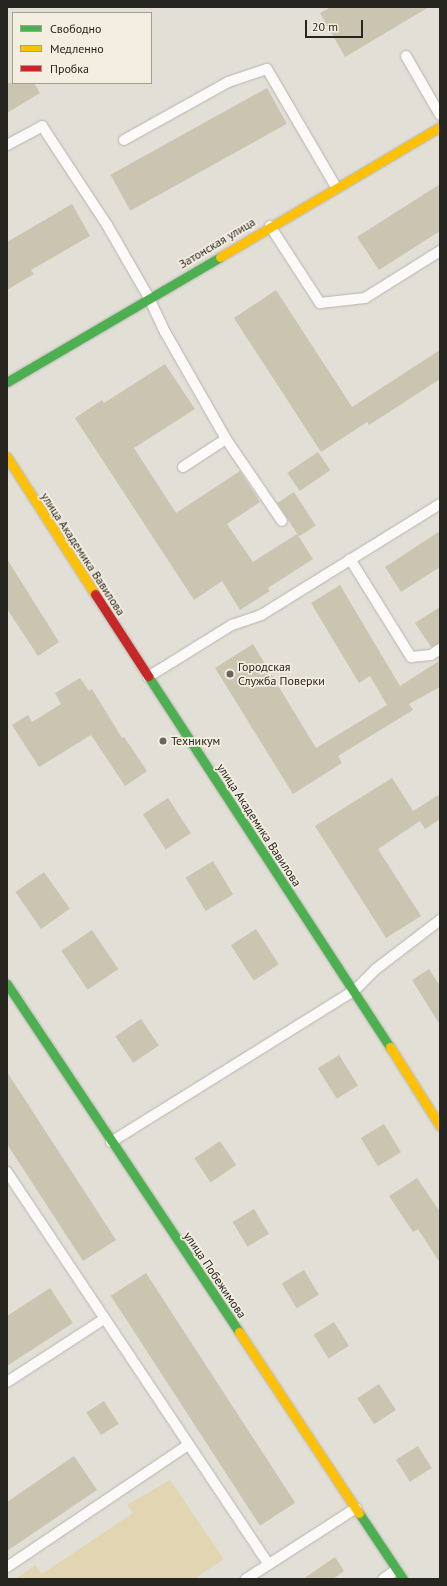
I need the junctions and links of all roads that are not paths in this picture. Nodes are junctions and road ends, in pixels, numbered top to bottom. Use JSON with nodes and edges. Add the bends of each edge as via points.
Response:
{"nodes":[{"id":1,"x":406,"y":56,"type":"dead end"},
{"id":2,"x":440,"y":115,"type":"edge"},
{"id":3,"x":440,"y":127,"type":"edge"},
{"id":4,"x":124,"y":140,"type":"dead end"},
{"id":5,"x":7,"y":145,"type":"edge"},
{"id":6,"x":336,"y":187,"type":"junction"},
{"id":7,"x":270,"y":226,"type":"junction"},
{"id":8,"x":440,"y":251,"type":"edge"},
{"id":9,"x":149,"y":298,"type":"junction"},
{"id":10,"x":7,"y":382,"type":"edge"},
{"id":11,"x":226,"y":439,"type":"junction"},
{"id":12,"x":7,"y":457,"type":"edge"},
{"id":13,"x":183,"y":466,"type":"dead end"},
{"id":14,"x":440,"y":504,"type":"edge"},
{"id":15,"x":282,"y":521,"type":"dead end"},
{"id":16,"x":350,"y":559,"type":"junction"},
{"id":17,"x":440,"y":650,"type":"edge"},
{"id":18,"x":148,"y":677,"type":"junction"},
{"id":19,"x":440,"y":920,"type":"edge"},
{"id":20,"x":7,"y":984,"type":"edge"},
{"id":21,"x":354,"y":991,"type":"junction"},
{"id":22,"x":440,"y":1126,"type":"edge"},
{"id":23,"x":111,"y":1142,"type":"junction"},
{"id":24,"x":7,"y":1172,"type":"edge"},
{"id":25,"x":104,"y":1319,"type":"junction"},
{"id":26,"x":7,"y":1382,"type":"edge"},
{"id":27,"x":188,"y":1445,"type":"junction"},
{"id":28,"x":356,"y":1508,"type":"junction"},
{"id":29,"x":268,"y":1564,"type":"junction"},
{"id":30,"x":7,"y":1567,"type":"edge"},
{"id":31,"x":396,"y":1570,"type":"junction"},
{"id":32,"x":246,"y":1579,"type":"edge"},
{"id":33,"x":383,"y":1579,"type":"edge"},
{"id":34,"x":403,"y":1579,"type":"edge"}],
"edges":[{"from":1,"to":2,"type":"lane"},
{"from":3,"to":6,"type":"street","name":"Затонская улица"},
{"from":4,"to":6,"type":"lane","via":[[228,82],[267,69]]},
{"from":5,"to":9,"type":"lane","via":[[42,126],[107,225]]},
{"from":6,"to":7,"type":"street","name":"Затонская улица"},
{"from":7,"to":8,"type":"lane","via":[[320,303],[365,298]]},
{"from":7,"to":9,"type":"street","name":"Затонская улица"},
{"from":9,"to":10,"type":"street","name":"Затонская улица"},
{"from":9,"to":11,"type":"lane","via":[[165,332]]},
{"from":11,"to":13,"type":"lane"},
{"from":11,"to":15,"type":"lane"},
{"from":12,"to":18,"type":"street","name":"улица Академика Вавилова"},
{"from":14,"to":16,"type":"lane"},
{"from":16,"to":17,"type":"lane","via":[[411,657],[432,655]]},
{"from":16,"to":18,"type":"lane","via":[[262,615],[232,625]]},
{"from":18,"to":21,"type":"street","name":"улица Академика Вавилова"},
{"from":19,"to":21,"type":"lane","via":[[376,970]]},
{"from":20,"to":23,"type":"street","name":"улица Побежимова"},
{"from":21,"to":22,"type":"street","name":"улица Академика Вавилова"},
{"from":21,"to":23,"type":"lane"},
{"from":23,"to":28,"type":"street","name":"улица Побежимова"},
{"from":24,"to":25,"type":"lane"},
{"from":25,"to":26,"type":"lane"},
{"from":25,"to":27,"type":"lane"},
{"from":27,"to":29,"type":"lane"},
{"from":27,"to":30,"type":"lane"},
{"from":28,"to":29,"type":"lane"},
{"from":28,"to":31,"type":"street","name":"улица Побежимова"},
{"from":29,"to":32,"type":"lane"},
{"from":31,"to":33,"type":"lane"},
{"from":31,"to":34,"type":"street","name":"улица Побежимова"}]}
